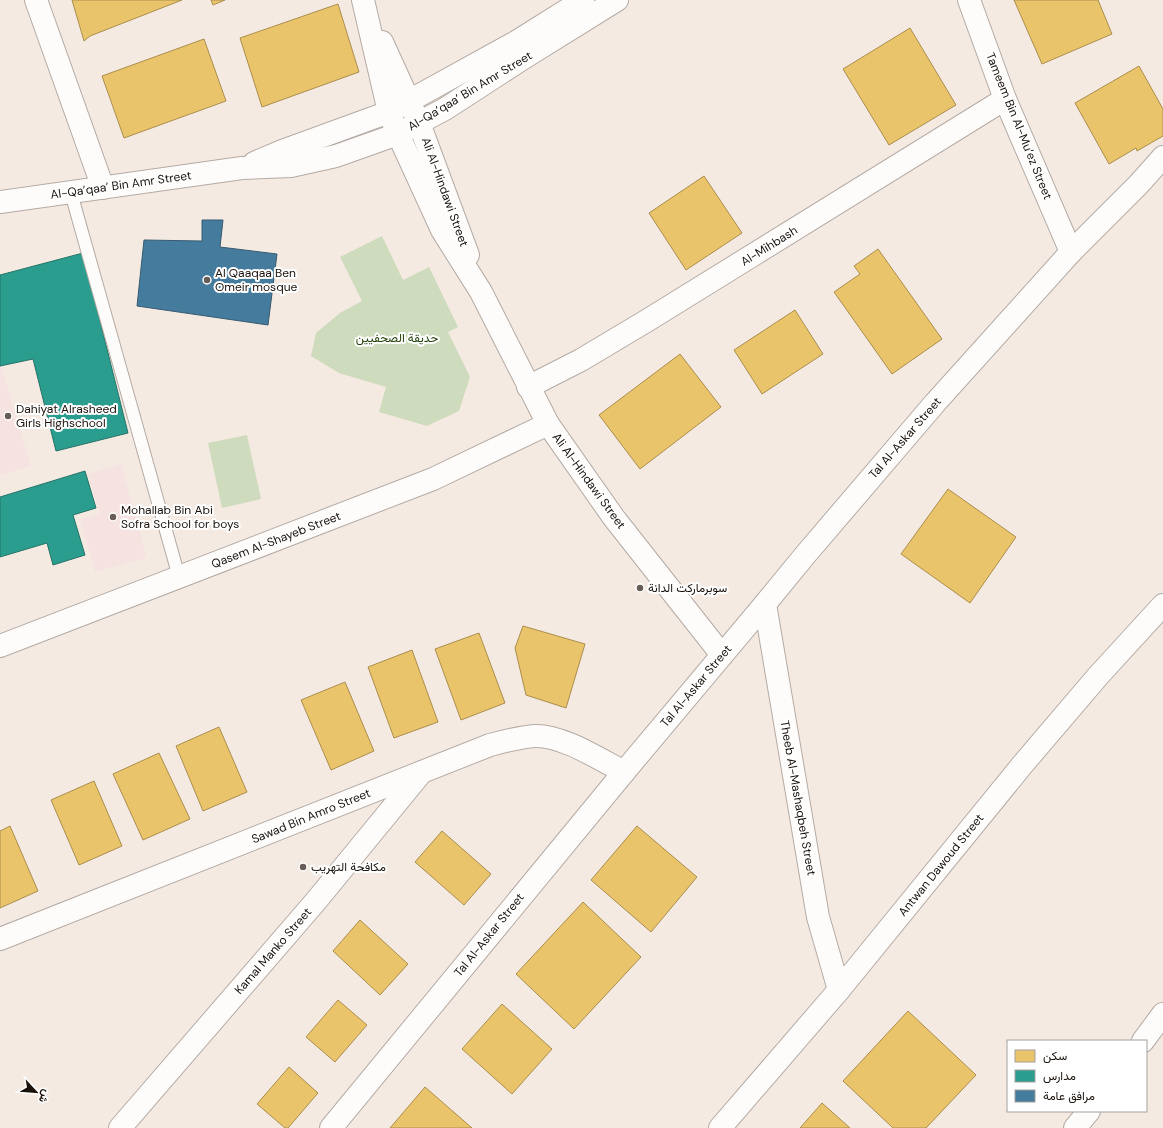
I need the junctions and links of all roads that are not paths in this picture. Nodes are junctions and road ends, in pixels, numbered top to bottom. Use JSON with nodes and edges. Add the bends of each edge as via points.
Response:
{"nodes":[{"id":1,"x":36,"y":0,"type":"edge"},
{"id":2,"x":583,"y":0,"type":"edge"},
{"id":3,"x":617,"y":0,"type":"edge"},
{"id":4,"x":969,"y":0,"type":"edge"},
{"id":5,"x":364,"y":3,"type":"edge"},
{"id":6,"x":1005,"y":99,"type":"junction"},
{"id":7,"x":410,"y":101,"type":"junction"},
{"id":8,"x":389,"y":112,"type":"junction"},
{"id":9,"x":419,"y":123,"type":"junction"},
{"id":10,"x":398,"y":134,"type":"junction"},
{"id":11,"x":1163,"y":157,"type":"edge"},
{"id":12,"x":242,"y":168,"type":"junction"},
{"id":13,"x":103,"y":188,"type":"junction"},
{"id":14,"x":71,"y":193,"type":"junction"},
{"id":15,"x":0,"y":202,"type":"edge"},
{"id":16,"x":1071,"y":252,"type":"junction"},
{"id":17,"x":481,"y":292,"type":"junction"},
{"id":18,"x":528,"y":386,"type":"junction"},
{"id":19,"x":548,"y":424,"type":"junction"},
{"id":20,"x":179,"y":577,"type":"junction"},
{"id":21,"x":765,"y":604,"type":"junction"},
{"id":22,"x":1163,"y":605,"type":"edge"},
{"id":23,"x":0,"y":646,"type":"edge"},
{"id":24,"x":722,"y":655,"type":"junction"},
{"id":25,"x":422,"y":772,"type":"junction"},
{"id":26,"x":624,"y":772,"type":"junction"},
{"id":27,"x":0,"y":939,"type":"edge"},
{"id":28,"x":839,"y":990,"type":"junction"},
{"id":29,"x":1163,"y":1014,"type":"edge"},
{"id":30,"x":1144,"y":1040,"type":"edge"},
{"id":31,"x":1088,"y":1112,"type":"edge"},
{"id":32,"x":120,"y":1128,"type":"edge"},
{"id":33,"x":330,"y":1128,"type":"edge"},
{"id":34,"x":720,"y":1128,"type":"edge"},
{"id":35,"x":1075,"y":1128,"type":"edge"}],
"edges":[{"from":1,"to":13,"type":"street"},
{"from":2,"to":7,"type":"street","name":"Al-Qa’qaa’ Bin Amr Street","via":[[516,42]]},
{"from":3,"to":9,"type":"street","name":"Al-Qa’qaa’ Bin Amr Street"},
{"from":4,"to":6,"type":"street","name":"Tameem Bin Al-Mu’ez Street"},
{"from":5,"to":7,"type":"street","name":"Ali Al-Hindawi Street"},
{"from":5,"to":8,"type":"street","name":"Ali Al-Hindawi Street"},
{"from":6,"to":16,"type":"street","name":"Tameem Bin Al-Mu’ez Street"},
{"from":6,"to":18,"type":"street","name":"Al-Mihbash","via":[[648,320],[581,360]]},
{"from":7,"to":8,"type":"street","name":"Al-Qa’qaa’ Bin Amr Street"},
{"from":7,"to":9,"type":"street","name":"Ali Al-Hindawi Street"},
{"from":8,"to":10,"type":"street","name":"Ali Al-Hindawi Street"},
{"from":8,"to":12,"type":"street","name":"Al-Qa’qaa’ Bin Amr Street"},
{"from":9,"to":10,"type":"street","name":"Al-Qa’qaa’ Bin Amr Street"},
{"from":9,"to":17,"type":"street","name":"Ali Al-Hindawi Street"},
{"from":10,"to":12,"type":"street","name":"Al-Qa’qaa’ Bin Amr Street","via":[[336,156],[291,166]]},
{"from":10,"to":17,"type":"street","name":"Ali Al-Hindawi Street","via":[[442,230]]},
{"from":11,"to":16,"type":"street","name":"Tal Al-Askar Street"},
{"from":12,"to":13,"type":"street","name":"Al-Qa’qaa’ Bin Amr Street"},
{"from":13,"to":14,"type":"street","name":"Al-Qa’qaa’ Bin Amr Street"},
{"from":14,"to":15,"type":"street","name":"Al-Qa’qaa’ Bin Amr Street"},
{"from":14,"to":20,"type":"lane"},
{"from":16,"to":21,"type":"street","name":"Tal Al-Askar Street","via":[[935,403]]},
{"from":17,"to":18,"type":"street","name":"Ali Al-Hindawi Street"},
{"from":18,"to":19,"type":"street","name":"Ali Al-Hindawi Street"},
{"from":19,"to":20,"type":"street","name":"Qasem Al-Shayeb Street","via":[[433,479]]},
{"from":19,"to":24,"type":"street","name":"Ali Al-Hindawi Street","via":[[614,518]]},
{"from":20,"to":23,"type":"street","name":"Qasem Al-Shayeb Street"},
{"from":21,"to":24,"type":"street","name":"Tal Al-Askar Street"},
{"from":21,"to":28,"type":"street","name":"Theeb Al-Mashaqbeh Street","via":[[818,918]]},
{"from":22,"to":28,"type":"street","name":"Antwan Dawoud Street","via":[[1023,764]]},
{"from":24,"to":26,"type":"street","name":"Tal Al-Askar Street"},
{"from":25,"to":26,"type":"street","name":"Sawad Bin Amro Street","via":[[490,745],[536,736],[556,738]]},
{"from":25,"to":27,"type":"street","name":"Sawad Bin Amro Street"},
{"from":25,"to":32,"type":"street","name":"Kamal Manko Street","via":[[316,901]]},
{"from":26,"to":33,"type":"street","name":"Tal Al-Askar Street"},
{"from":28,"to":34,"type":"street","name":"Antwan Dawoud Street"},
{"from":29,"to":30,"type":"street"},
{"from":31,"to":35,"type":"street"}]}
